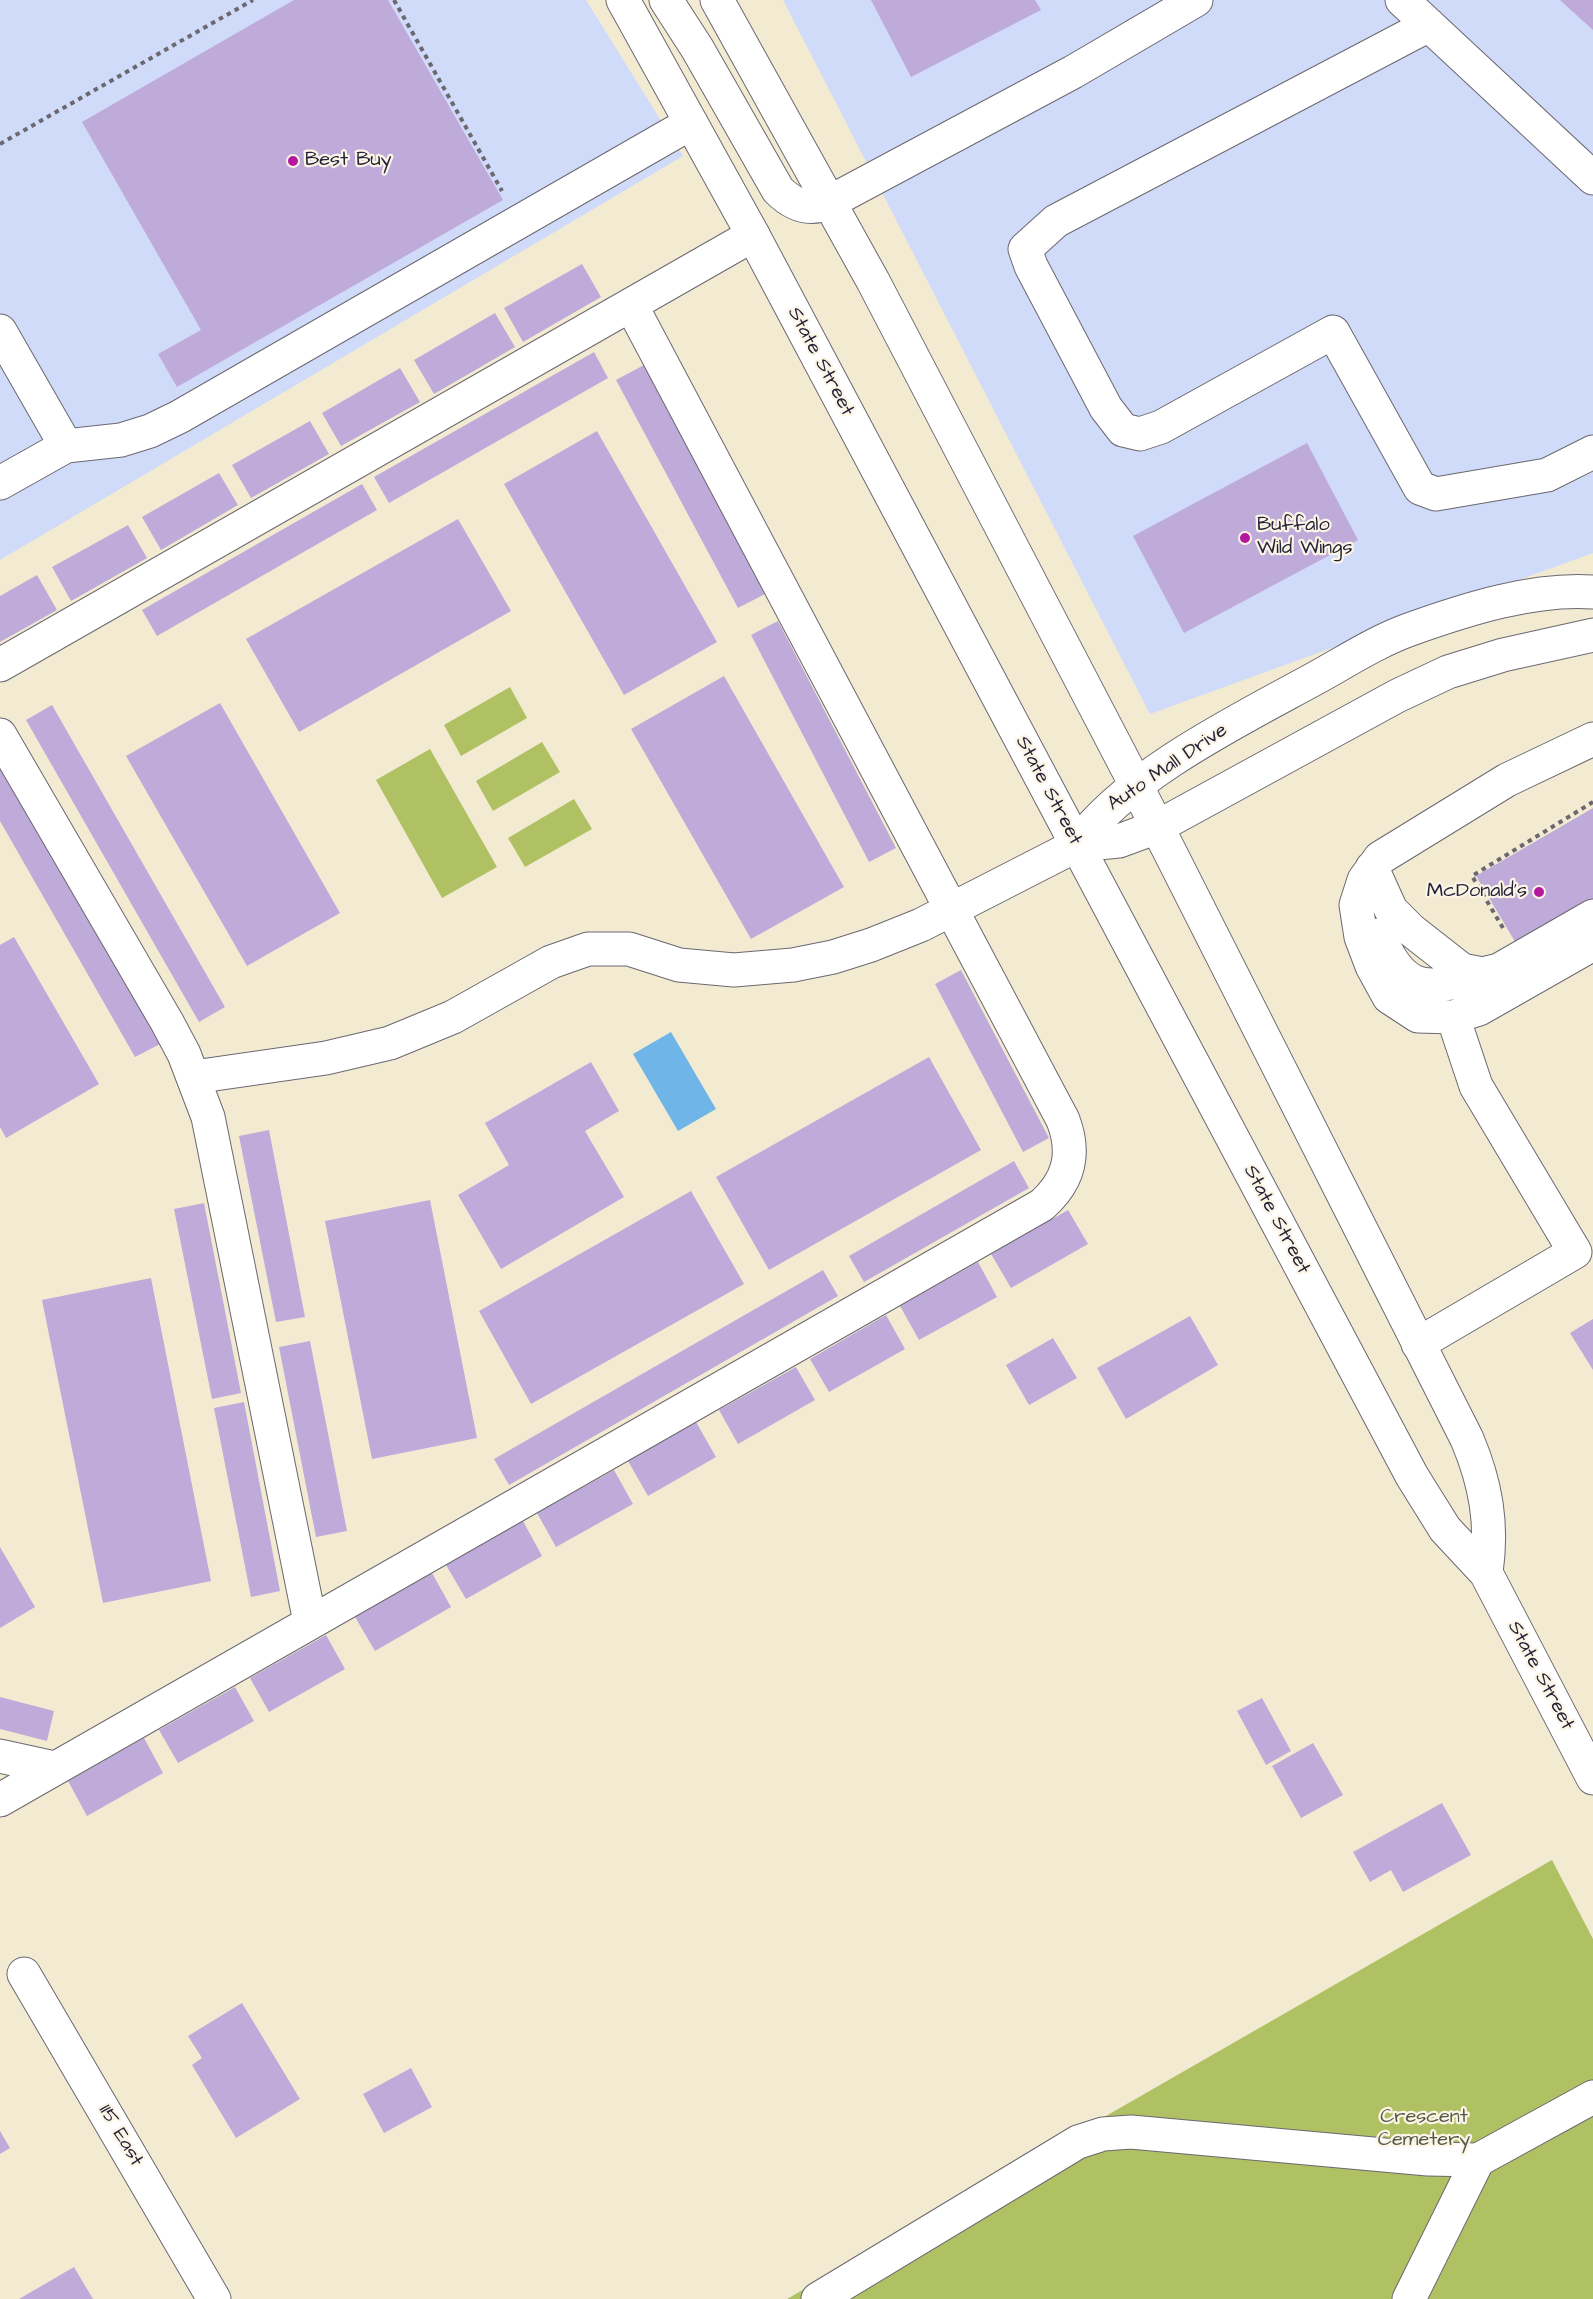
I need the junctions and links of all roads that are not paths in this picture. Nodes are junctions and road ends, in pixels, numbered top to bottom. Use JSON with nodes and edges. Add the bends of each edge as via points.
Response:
{"nodes":[{"id":1,"x":623,"y":0,"type":"edge"},
{"id":2,"x":666,"y":0,"type":"edge"},
{"id":3,"x":717,"y":0,"type":"edge"},
{"id":4,"x":1196,"y":0,"type":"edge"},
{"id":5,"x":1402,"y":0,"type":"edge"},
{"id":6,"x":1429,"y":25,"type":"junction"},
{"id":7,"x":691,"y":123,"type":"junction"},
{"id":8,"x":1593,"y":178,"type":"edge"},
{"id":9,"x":828,"y":203,"type":"junction"},
{"id":10,"x":753,"y":235,"type":"junction"},
{"id":11,"x":632,"y":304,"type":"junction"},
{"id":12,"x":0,"y":331,"type":"edge"},
{"id":13,"x":66,"y":446,"type":"junction"},
{"id":14,"x":1593,"y":452,"type":"edge"},
{"id":15,"x":0,"y":483,"type":"edge"},
{"id":16,"x":1593,"y":592,"type":"edge"},
{"id":17,"x":1593,"y":636,"type":"edge"},
{"id":18,"x":0,"y":665,"type":"edge"},
{"id":19,"x":0,"y":735,"type":"edge"},
{"id":20,"x":1593,"y":739,"type":"edge"},
{"id":21,"x":1136,"y":785,"type":"junction"},
{"id":22,"x":1157,"y":826,"type":"junction"},
{"id":23,"x":1077,"y":844,"type":"junction"},
{"id":24,"x":1377,"y":880,"type":"junction"},
{"id":25,"x":951,"y":910,"type":"junction"},
{"id":26,"x":1593,"y":916,"type":"edge"},
{"id":27,"x":1593,"y":944,"type":"edge"},
{"id":28,"x":1453,"y":1017,"type":"junction"},
{"id":29,"x":194,"y":1077,"type":"junction"},
{"id":30,"x":1584,"y":1247,"type":"edge"},
{"id":31,"x":1418,"y":1344,"type":"junction"},
{"id":32,"x":1486,"y":1573,"type":"junction"},
{"id":33,"x":310,"y":1622,"type":"junction"},
{"id":34,"x":0,"y":1756,"type":"edge"},
{"id":35,"x":55,"y":1768,"type":"junction"},
{"id":36,"x":1593,"y":1778,"type":"edge"},
{"id":37,"x":0,"y":1800,"type":"edge"},
{"id":38,"x":24,"y":1974,"type":"dead end"},
{"id":39,"x":1593,"y":2097,"type":"edge"},
{"id":40,"x":1478,"y":2160,"type":"junction"},
{"id":41,"x":214,"y":2299,"type":"edge"},
{"id":42,"x":818,"y":2299,"type":"edge"},
{"id":43,"x":1409,"y":2299,"type":"edge"}],
"edges":[{"from":1,"to":7,"type":"main road","name":"State Street"},
{"from":2,"to":9,"type":"main road","via":[[778,190],[789,201],[803,206]]},
{"from":3,"to":9,"type":"main road"},
{"from":4,"to":9,"type":"main road","via":[[1073,72]]},
{"from":5,"to":6,"type":"main road"},
{"from":6,"to":8,"type":"main road"},
{"from":6,"to":14,"type":"main road","via":[[1056,221],[1025,249],[1031,266],[1106,408],[1123,430],[1140,434],[1161,427],[1333,332],[1420,488],[1436,494],[1547,475]]},
{"from":7,"to":10,"type":"main road","name":"State Street"},
{"from":7,"to":13,"type":"main road","via":[[179,417],[121,440]]},
{"from":9,"to":21,"type":"main road","via":[[873,281]]},
{"from":10,"to":11,"type":"main road"},
{"from":10,"to":23,"type":"main road","name":"State Street"},
{"from":11,"to":18,"type":"main road"},
{"from":11,"to":25,"type":"main road"},
{"from":12,"to":13,"type":"main road"},
{"from":13,"to":15,"type":"main road"},
{"from":16,"to":21,"type":"main road","name":"Auto Mall Drive","via":[[1505,602],[1408,630],[1286,694]]},
{"from":17,"to":22,"type":"main road","name":"Auto Mall Drive","via":[[1503,655],[1448,672]]},
{"from":19,"to":29,"type":"main road","via":[[167,1022]]},
{"from":20,"to":24,"type":"main road","via":[[1507,780],[1380,858]]},
{"from":21,"to":22,"type":"main road"},
{"from":21,"to":23,"type":"main road","name":"Auto Mall Drive","via":[[1103,812]]},
{"from":22,"to":23,"type":"main road","name":"Auto Mall Drive","via":[[1119,841]]},
{"from":22,"to":31,"type":"main road"},
{"from":23,"to":25,"type":"main road"},
{"from":23,"to":32,"type":"main road","name":"State Street","via":[[1412,1476],[1445,1529]]},
{"from":24,"to":26,"type":"main road","via":[[1391,910],[1411,930],[1462,970],[1483,974],[1499,970]]},
{"from":24,"to":28,"type":"main road","via":[[1364,880],[1356,905],[1361,937],[1383,987],[1389,997],[1418,1016]]},
{"from":25,"to":29,"type":"main road","via":[[833,957],[764,969],[706,969],[662,961],[629,949],[588,949],[551,962],[453,1017],[390,1043],[326,1058]]},
{"from":25,"to":33,"type":"main road","via":[[1068,1135],[1069,1166],[1054,1194],[1032,1211]]},
{"from":27,"to":28,"type":"main road","via":[[1479,1009]]},
{"from":28,"to":30,"type":"main road","via":[[1476,1086]]},
{"from":29,"to":33,"type":"main road","via":[[216,1148]]},
{"from":30,"to":31,"type":"main road"},
{"from":31,"to":32,"type":"main road","via":[[1480,1470],[1490,1526]]},
{"from":32,"to":36,"type":"main road","name":"State Street"},
{"from":33,"to":35,"type":"main road"},
{"from":34,"to":35,"type":"main road"},
{"from":35,"to":37,"type":"main road"},
{"from":38,"to":41,"type":"main road","name":"115 East"},
{"from":39,"to":40,"type":"main road"},
{"from":40,"to":42,"type":"main road","via":[[1428,2159],[1131,2132],[1103,2134],[1078,2142]]},
{"from":40,"to":43,"type":"main road"}]}
